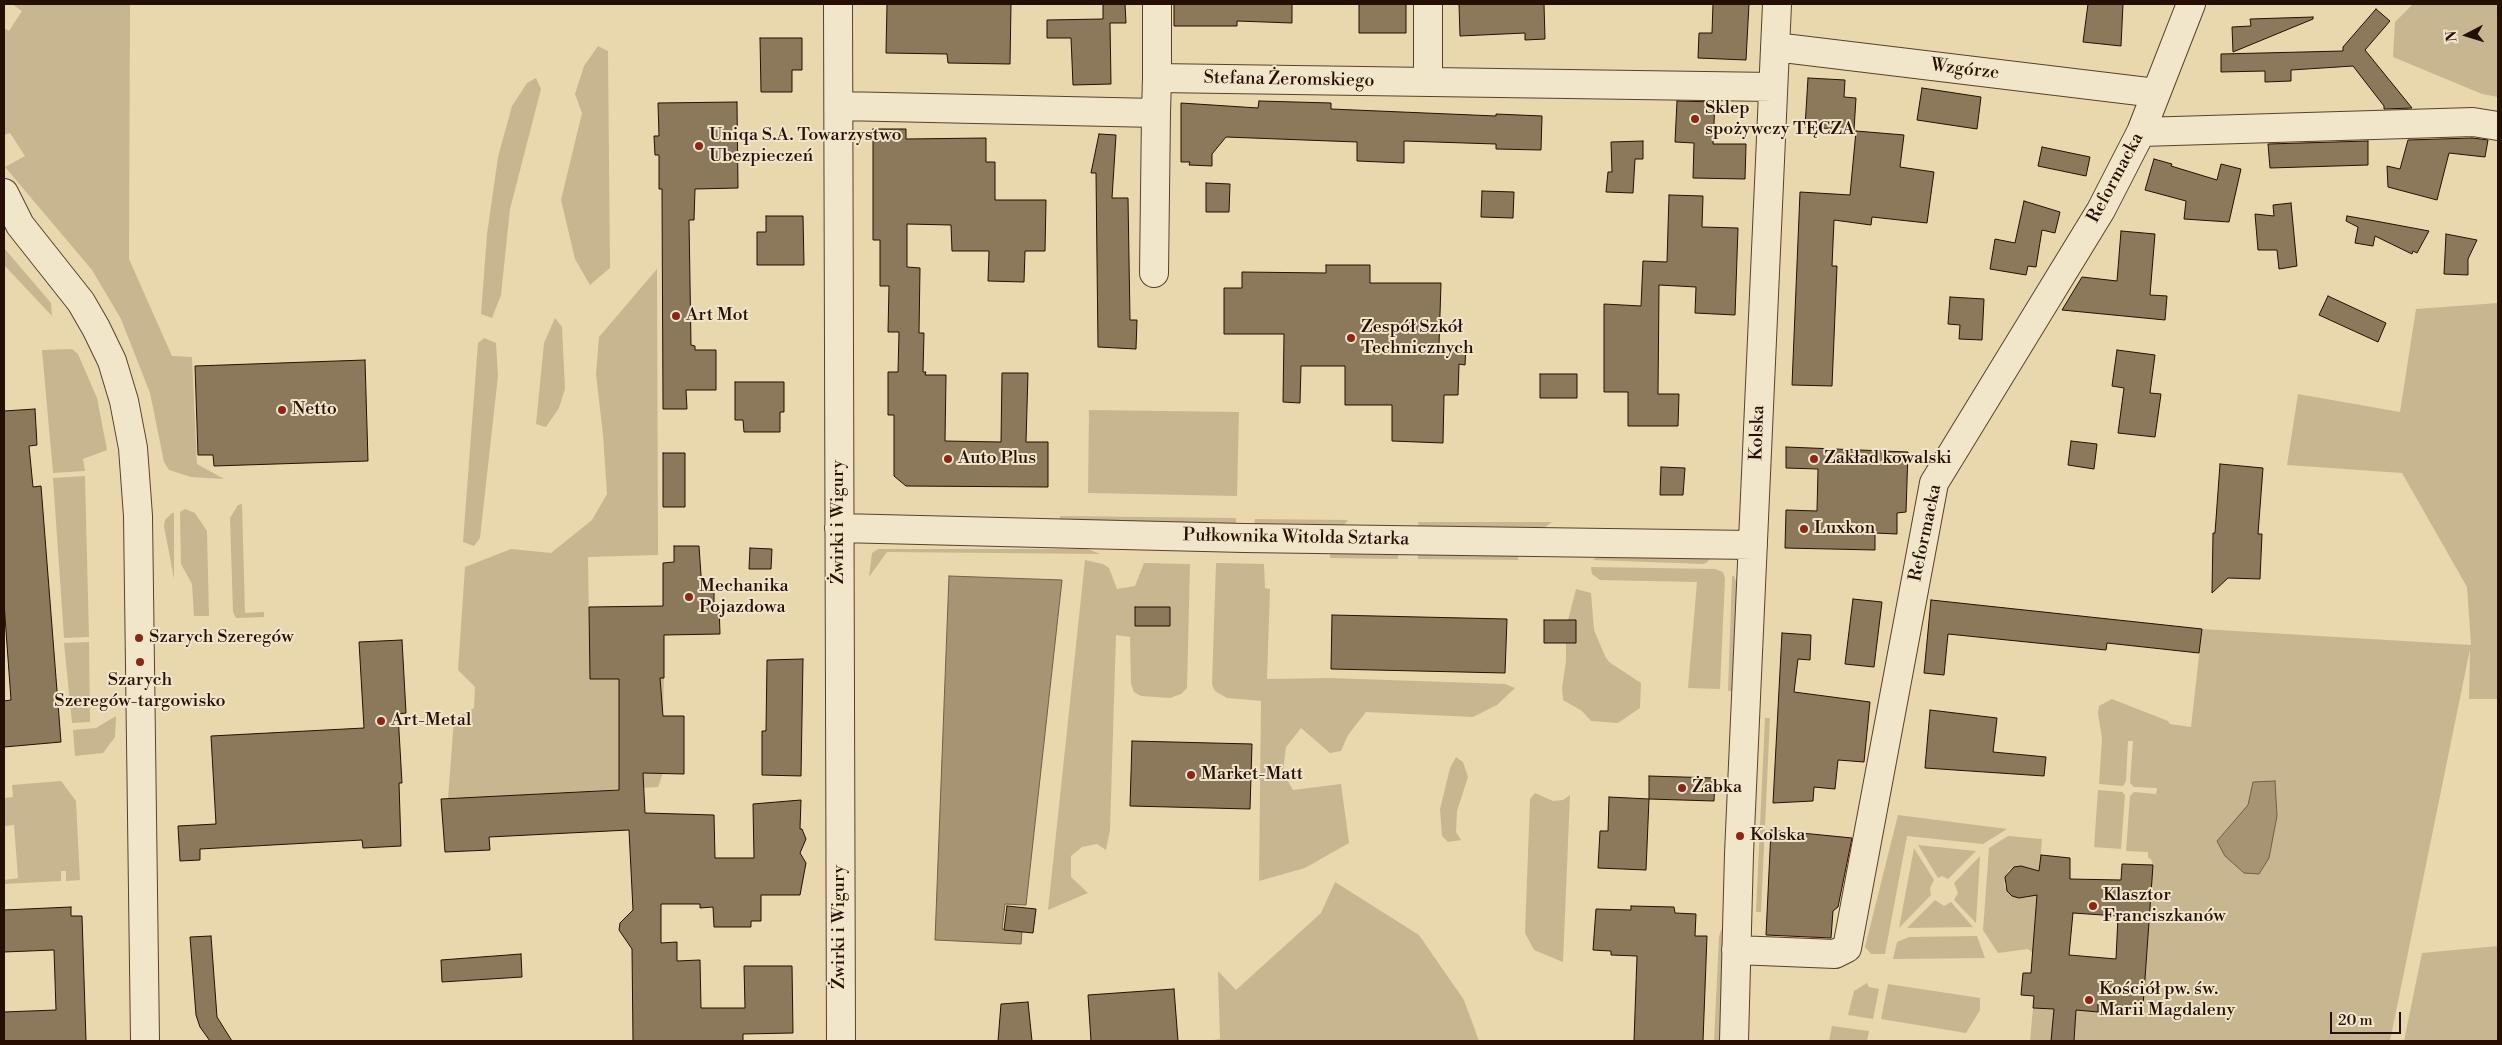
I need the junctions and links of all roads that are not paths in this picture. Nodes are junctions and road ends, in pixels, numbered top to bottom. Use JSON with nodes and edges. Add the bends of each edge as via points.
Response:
{"nodes":[{"id":1,"x":838,"y":4,"type":"edge"},
{"id":2,"x":1157,"y":4,"type":"edge"},
{"id":3,"x":1428,"y":4,"type":"edge"},
{"id":4,"x":1777,"y":4,"type":"edge"},
{"id":5,"x":2196,"y":7,"type":"edge"},
{"id":6,"x":1775,"y":47,"type":"junction"},
{"id":7,"x":1156,"y":78,"type":"junction"},
{"id":8,"x":1428,"y":82,"type":"junction"},
{"id":9,"x":1773,"y":87,"type":"junction"},
{"id":10,"x":2156,"y":93,"type":"junction"},
{"id":11,"x":840,"y":106,"type":"junction"},
{"id":12,"x":1156,"y":113,"type":"junction"},
{"id":13,"x":2498,"y":126,"type":"edge"},
{"id":14,"x":2141,"y":132,"type":"junction"},
{"id":15,"x":4,"y":193,"type":"edge"},
{"id":16,"x":12,"y":220,"type":"edge"},
{"id":17,"x":1154,"y":273,"type":"dead end"},
{"id":18,"x":839,"y":528,"type":"junction"},
{"id":19,"x":1753,"y":545,"type":"junction"},
{"id":20,"x":1736,"y":950,"type":"junction"},
{"id":21,"x":145,"y":1041,"type":"edge"},
{"id":22,"x":841,"y":1041,"type":"edge"},
{"id":23,"x":1734,"y":1041,"type":"edge"}],
"edges":[{"from":1,"to":11,"type":"street","name":"Żwirki i Wigury"},
{"from":2,"to":7,"type":"street"},
{"from":3,"to":8,"type":"street"},
{"from":4,"to":6,"type":"street","name":"Kolska"},
{"from":5,"to":10,"type":"street","name":"Reformacka"},
{"from":6,"to":9,"type":"street","name":"Kolska"},
{"from":6,"to":10,"type":"street","name":"Wzgórze"},
{"from":7,"to":8,"type":"street","name":"Stefana Żeromskiego"},
{"from":7,"to":12,"type":"street"},
{"from":8,"to":9,"type":"street","name":"Stefana Żeromskiego"},
{"from":9,"to":19,"type":"street","name":"Kolska"},
{"from":10,"to":14,"type":"street","name":"Reformacka"},
{"from":11,"to":12,"type":"street"},
{"from":11,"to":18,"type":"street","name":"Żwirki i Wigury"},
{"from":12,"to":17,"type":"street"},
{"from":13,"to":14,"type":"street","via":[[2473,122]]},
{"from":14,"to":20,"type":"street","name":"Reformacka","via":[[2101,210],[1934,483],[1848,945],[1835,954]]},
{"from":15,"to":16,"type":"street"},
{"from":16,"to":21,"type":"street","via":[[81,302],[112,362],[124,401],[134,456],[139,575]]},
{"from":18,"to":19,"type":"street","name":"Pułkownika Witolda Sztarka","via":[[1236,538]]},
{"from":18,"to":22,"type":"street","name":"Żwirki i Wigury"},
{"from":19,"to":20,"type":"street","name":"Kolska"},
{"from":20,"to":23,"type":"street","name":"Kolska"}]}
